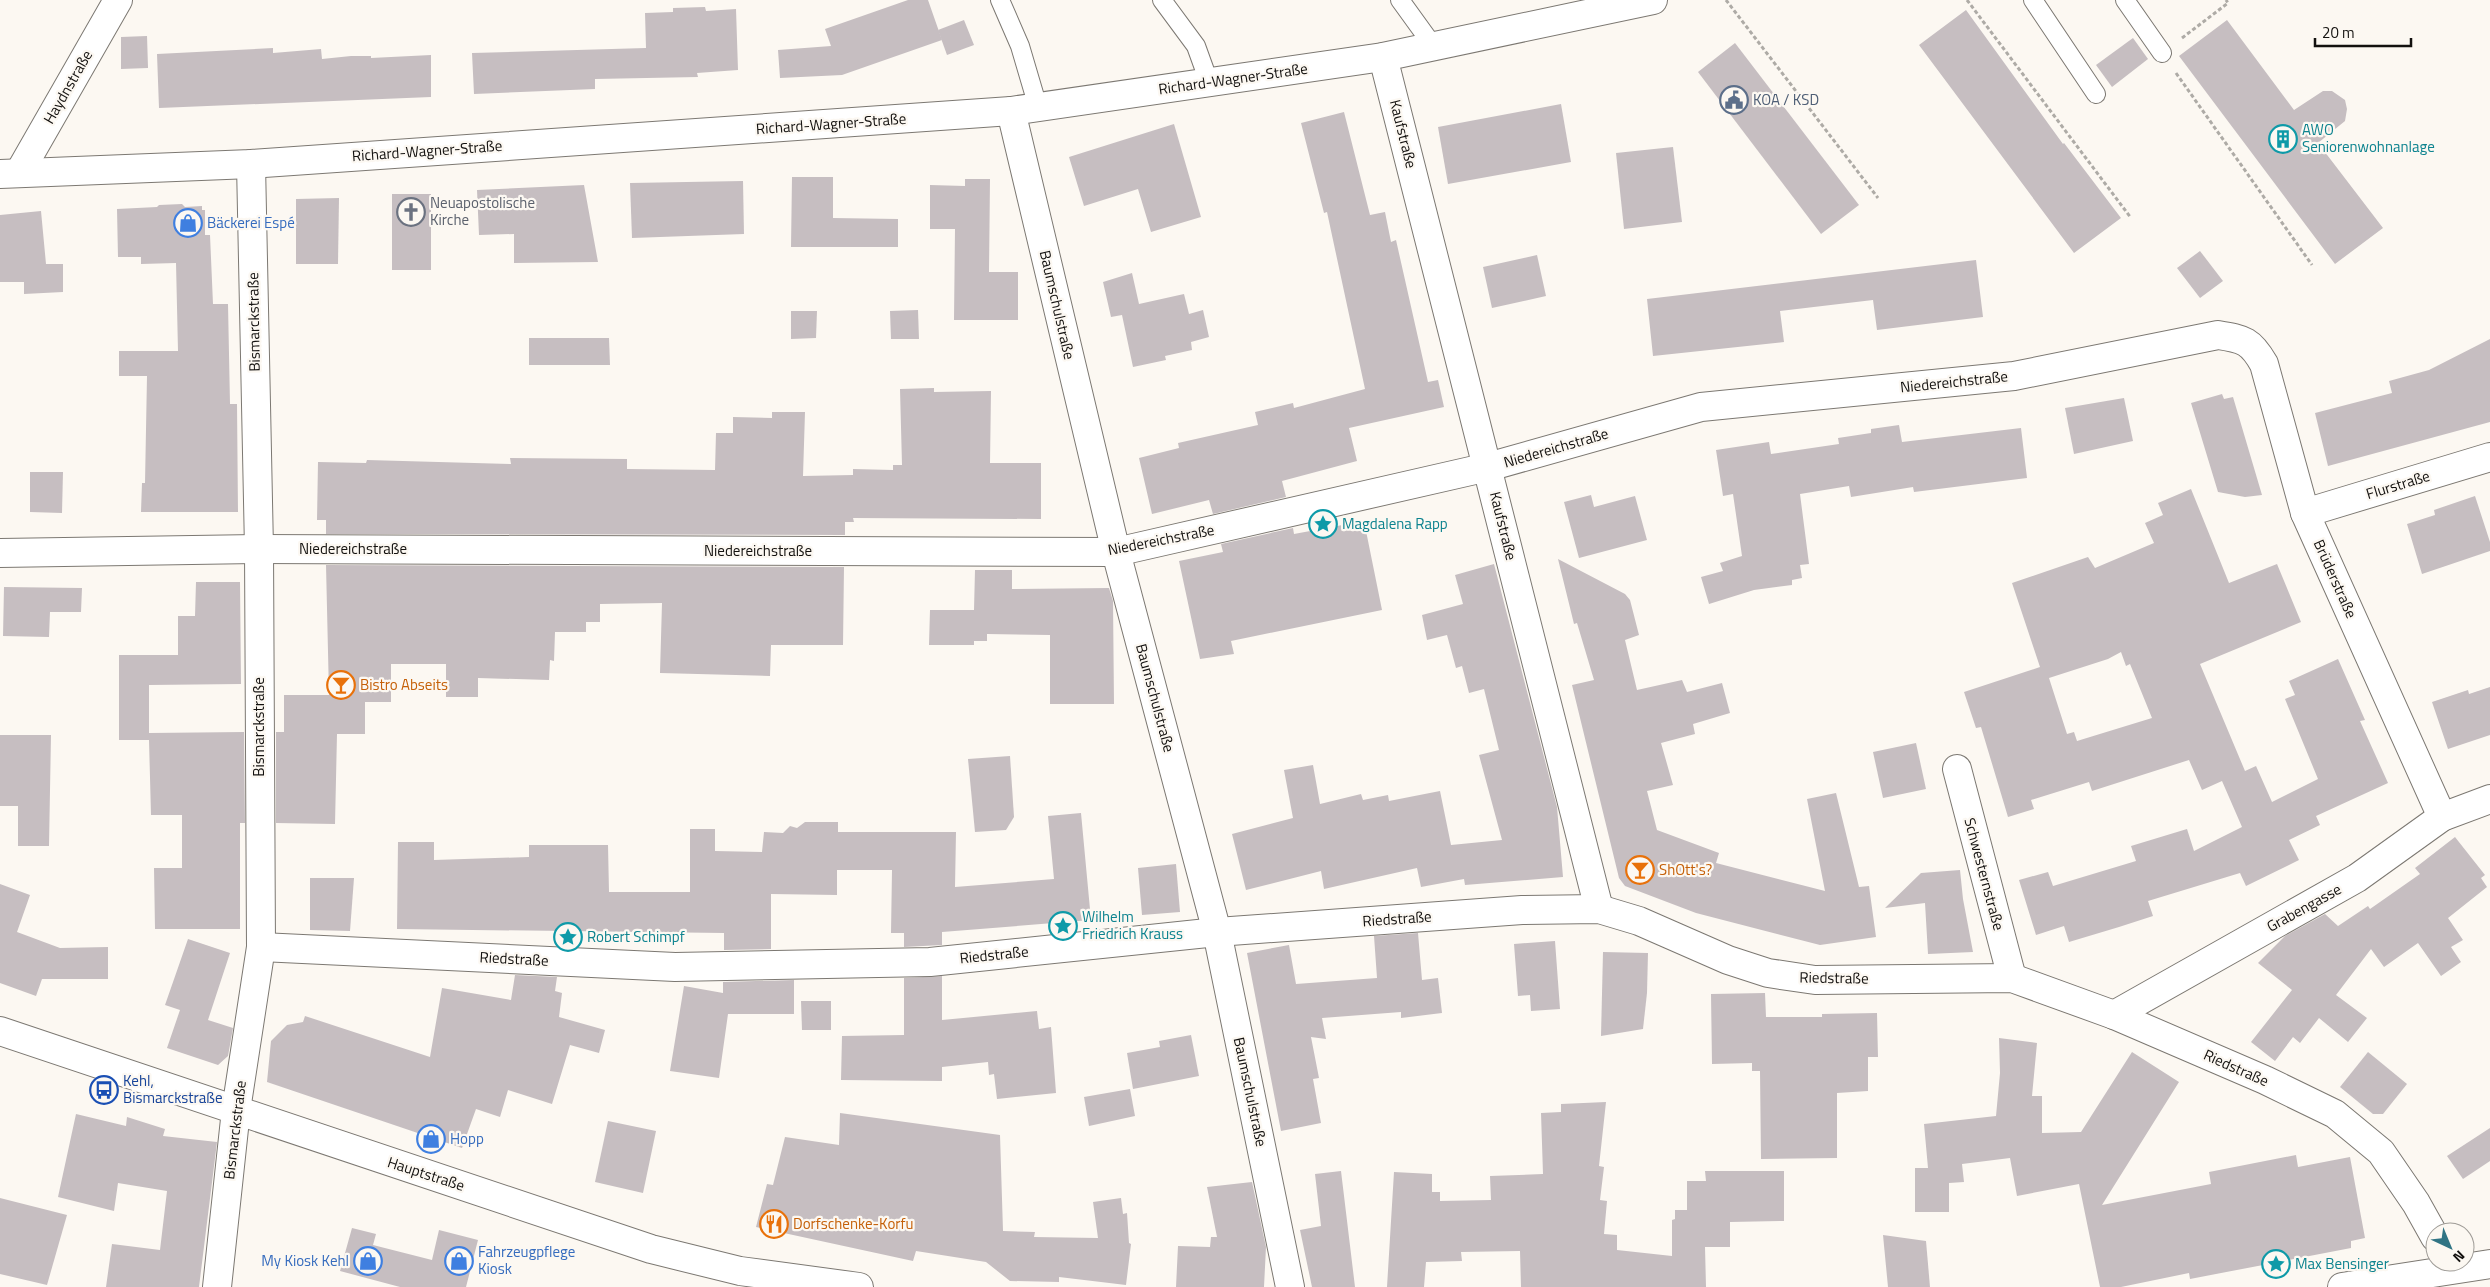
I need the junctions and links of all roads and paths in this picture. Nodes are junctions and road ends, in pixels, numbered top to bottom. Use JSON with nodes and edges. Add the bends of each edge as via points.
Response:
{"nodes":[{"id":1,"x":118,"y":0,"type":"edge"},
{"id":2,"x":1000,"y":0,"type":"edge"},
{"id":3,"x":1162,"y":0,"type":"edge"},
{"id":4,"x":1400,"y":0,"type":"edge"},
{"id":5,"x":1726,"y":0,"type":"edge"},
{"id":6,"x":1968,"y":0,"type":"edge"},
{"id":7,"x":2032,"y":0,"type":"edge"},
{"id":8,"x":2125,"y":0,"type":"edge"},
{"id":9,"x":2226,"y":0,"type":"edge"},
{"id":10,"x":1646,"y":1,"type":"edge"},
{"id":11,"x":1434,"y":47,"type":"junction"},
{"id":12,"x":2162,"y":53,"type":"junction"},
{"id":13,"x":1384,"y":57,"type":"junction"},
{"id":14,"x":1209,"y":82,"type":"junction"},
{"id":15,"x":2096,"y":94,"type":"dead end"},
{"id":16,"x":1038,"y":107,"type":"junction"},
{"id":17,"x":1011,"y":111,"type":"junction"},
{"id":18,"x":251,"y":164,"type":"junction"},
{"id":19,"x":9,"y":174,"type":"edge"},
{"id":20,"x":1878,"y":198,"type":"dead end"},
{"id":21,"x":2131,"y":218,"type":"dead end"},
{"id":22,"x":2312,"y":265,"type":"dead end"},
{"id":23,"x":2242,"y":339,"type":"joint"},
{"id":24,"x":2490,"y":457,"type":"edge"},
{"id":25,"x":1488,"y":467,"type":"junction"},
{"id":26,"x":2305,"y":513,"type":"junction"},
{"id":27,"x":259,"y":549,"type":"junction"},
{"id":28,"x":0,"y":552,"type":"edge"},
{"id":29,"x":1116,"y":552,"type":"junction"},
{"id":30,"x":1957,"y":769,"type":"dead end"},
{"id":31,"x":2490,"y":799,"type":"edge"},
{"id":32,"x":2442,"y":817,"type":"junction"},
{"id":33,"x":1599,"y":909,"type":"junction"},
{"id":34,"x":1217,"y":932,"type":"junction"},
{"id":35,"x":260,"y":947,"type":"junction"},
{"id":36,"x":2012,"y":978,"type":"junction"},
{"id":37,"x":2114,"y":1015,"type":"junction"},
{"id":38,"x":0,"y":1031,"type":"edge"},
{"id":39,"x":236,"y":1110,"type":"junction"},
{"id":40,"x":2427,"y":1222,"type":"edge"},
{"id":41,"x":2475,"y":1264,"type":"edge"},
{"id":42,"x":2490,"y":1264,"type":"edge"},
{"id":43,"x":2425,"y":1270,"type":"edge"},
{"id":44,"x":217,"y":1287,"type":"edge"},
{"id":45,"x":860,"y":1287,"type":"edge"},
{"id":46,"x":1290,"y":1287,"type":"edge"},
{"id":47,"x":2342,"y":1287,"type":"edge"}],
"edges":[{"from":1,"to":19,"type":"street","name":"Haydnstraße"},
{"from":2,"to":16,"type":"lane","via":[[1020,46]]},
{"from":3,"to":14,"type":"lane","via":[[1196,46]]},
{"from":4,"to":11,"type":"lane"},
{"from":5,"to":20,"type":"path"},
{"from":6,"to":21,"type":"path"},
{"from":7,"to":15,"type":"lane"},
{"from":8,"to":12,"type":"lane"},
{"from":9,"to":12,"type":"path","via":[[2228,3]]},
{"from":10,"to":11,"type":"street","name":"Richard-Wagner-Straße"},
{"from":11,"to":13,"type":"street","name":"Richard-Wagner-Straße"},
{"from":12,"to":22,"type":"path"},
{"from":13,"to":14,"type":"street","name":"Richard-Wagner-Straße"},
{"from":13,"to":25,"type":"street","name":"Kaufstraße"},
{"from":14,"to":16,"type":"street","name":"Richard-Wagner-Straße"},
{"from":16,"to":17,"type":"street","name":"Richard-Wagner-Straße"},
{"from":17,"to":18,"type":"street","name":"Richard-Wagner-Straße"},
{"from":17,"to":29,"type":"street","name":"Baumschulstraße"},
{"from":18,"to":19,"type":"street","name":"Richard-Wagner-Straße"},
{"from":18,"to":27,"type":"street","name":"Bismarckstraße"},
{"from":23,"to":25,"type":"street","name":"Niedereichstraße","via":[[2218,335],[2014,376],[1701,407]]},
{"from":23,"to":26,"type":"street","name":"Brüderstraße","via":[[2255,348],[2264,364]]},
{"from":24,"to":26,"type":"street","name":"Flurstraße"},
{"from":25,"to":29,"type":"street","name":"Niedereichstraße"},
{"from":25,"to":33,"type":"street","name":"Kaufstraße"},
{"from":26,"to":32,"type":"street","name":"Brüderstraße"},
{"from":27,"to":28,"type":"street","name":"Niedereichstraße"},
{"from":27,"to":29,"type":"street","name":"Niedereichstraße"},
{"from":27,"to":35,"type":"street","name":"Bismarckstraße"},
{"from":29,"to":34,"type":"street","name":"Baumschulstraße"},
{"from":30,"to":36,"type":"street","name":"Schwesternstraße"},
{"from":31,"to":32,"type":"street","name":"Grabengasse"},
{"from":32,"to":37,"type":"street","name":"Grabengasse","via":[[2357,878]]},
{"from":33,"to":34,"type":"street","name":"Riedstraße","via":[[1522,910]]},
{"from":33,"to":36,"type":"street","name":"Riedstraße","via":[[1639,921],[1728,960],[1768,973],[1814,980]]},
{"from":34,"to":35,"type":"street","name":"Riedstraße","via":[[930,962],[684,967]]},
{"from":34,"to":46,"type":"street","name":"Baumschulstraße"},
{"from":35,"to":39,"type":"street","name":"Bismarckstraße"},
{"from":36,"to":37,"type":"street","name":"Riedstraße"},
{"from":37,"to":40,"type":"street","name":"Riedstraße","via":[[2335,1114],[2380,1152]]},
{"from":38,"to":39,"type":"street","name":"Hauptstraße"},
{"from":39,"to":44,"type":"street","name":"Bismarckstraße"},
{"from":39,"to":45,"type":"street","name":"Hauptstraße","via":[[651,1249],[740,1271]]},
{"from":41,"to":42,"type":"street"},
{"from":43,"to":47,"type":"street"}]}
